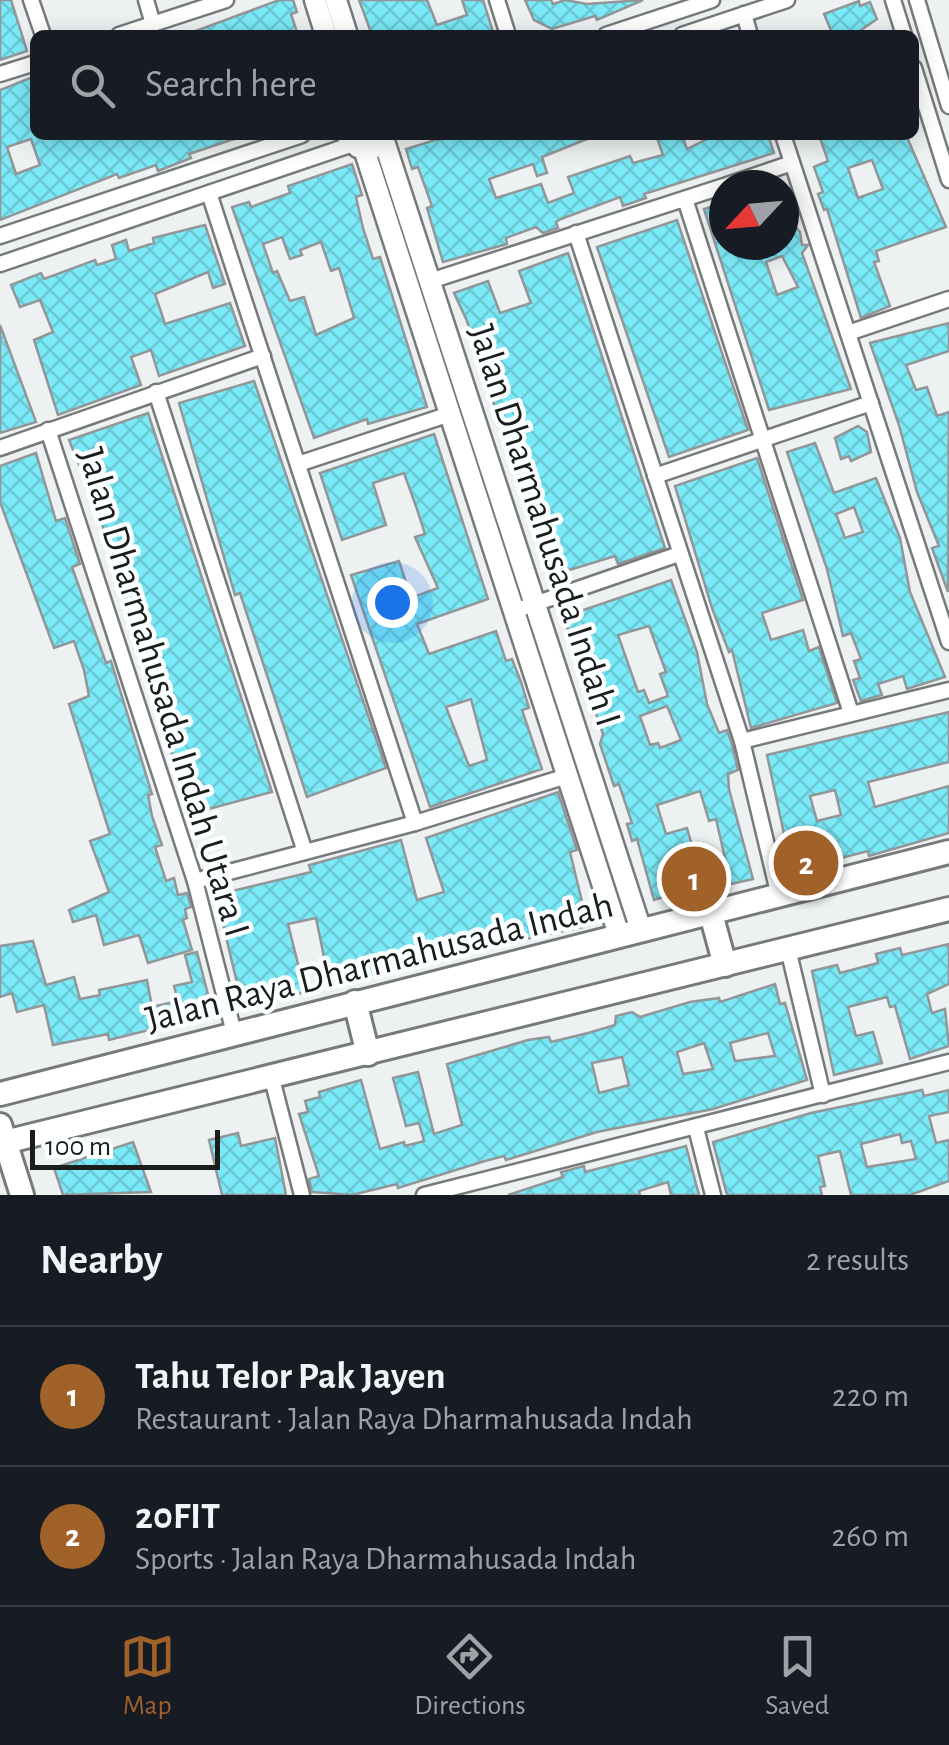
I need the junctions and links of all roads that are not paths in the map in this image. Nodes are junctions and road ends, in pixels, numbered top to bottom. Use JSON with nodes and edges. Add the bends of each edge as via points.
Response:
{"nodes":[{"id":1,"x":31,"y":0,"type":"edge"},
{"id":2,"x":146,"y":0,"type":"edge"},
{"id":3,"x":226,"y":0,"type":"edge"},
{"id":4,"x":315,"y":0,"type":"edge"},
{"id":5,"x":336,"y":0,"type":"edge"},
{"id":6,"x":497,"y":0,"type":"edge"},
{"id":7,"x":712,"y":0,"type":"edge"},
{"id":8,"x":787,"y":0,"type":"edge"},
{"id":9,"x":893,"y":0,"type":"edge"},
{"id":10,"x":917,"y":0,"type":"edge"},
{"id":11,"x":744,"y":14,"type":"junction"},
{"id":12,"x":153,"y":24,"type":"junction"},
{"id":13,"x":41,"y":30,"type":"edge"},
{"id":14,"x":134,"y":30,"type":"edge"},
{"id":15,"x":324,"y":30,"type":"edge"},
{"id":16,"x":345,"y":30,"type":"edge"},
{"id":17,"x":506,"y":30,"type":"edge"},
{"id":18,"x":621,"y":30,"type":"edge"},
{"id":19,"x":697,"y":30,"type":"edge"},
{"id":20,"x":749,"y":30,"type":"edge"},
{"id":21,"x":902,"y":30,"type":"edge"},
{"id":22,"x":30,"y":65,"type":"edge"},
{"id":23,"x":0,"y":74,"type":"edge"},
{"id":24,"x":919,"y":84,"type":"edge"},
{"id":25,"x":949,"y":106,"type":"edge"},
{"id":26,"x":287,"y":140,"type":"edge"},
{"id":27,"x":785,"y":140,"type":"edge"},
{"id":28,"x":367,"y":141,"type":"edge"},
{"id":29,"x":792,"y":163,"type":"junction"},
{"id":30,"x":772,"y":170,"type":"edge"},
{"id":31,"x":949,"y":180,"type":"edge"},
{"id":32,"x":709,"y":191,"type":"edge"},
{"id":33,"x":210,"y":193,"type":"junction"},
{"id":34,"x":685,"y":199,"type":"junction"},
{"id":35,"x":576,"y":233,"type":"junction"},
{"id":36,"x":0,"y":236,"type":"edge"},
{"id":37,"x":0,"y":264,"type":"edge"},
{"id":38,"x":430,"y":282,"type":"junction"},
{"id":39,"x":949,"y":299,"type":"edge"},
{"id":40,"x":848,"y":333,"type":"junction"},
{"id":41,"x":263,"y":356,"type":"junction"},
{"id":42,"x":156,"y":392,"type":"junction"},
{"id":43,"x":871,"y":403,"type":"junction"},
{"id":44,"x":450,"y":414,"type":"junction"},
{"id":45,"x":48,"y":430,"type":"junction"},
{"id":46,"x":763,"y":440,"type":"junction"},
{"id":47,"x":0,"y":448,"type":"edge"},
{"id":48,"x":298,"y":464,"type":"junction"},
{"id":49,"x":654,"y":476,"type":"junction"},
{"id":50,"x":680,"y":554,"type":"junction"},
{"id":51,"x":524,"y":607,"type":"junction"},
{"id":52,"x":949,"y":642,"type":"edge"},
{"id":53,"x":949,"y":690,"type":"edge"},
{"id":54,"x":851,"y":714,"type":"junction"},
{"id":55,"x":742,"y":741,"type":"junction"},
{"id":56,"x":568,"y":776,"type":"junction"},
{"id":57,"x":415,"y":823,"type":"junction"},
{"id":58,"x":305,"y":852,"type":"junction"},
{"id":59,"x":949,"y":852,"type":"edge"},
{"id":60,"x":195,"y":881,"type":"junction"},
{"id":61,"x":779,"y":896,"type":"junction"},
{"id":62,"x":949,"y":909,"type":"edge"},
{"id":63,"x":711,"y":914,"type":"junction"},
{"id":64,"x":630,"y":933,"type":"junction"},
{"id":65,"x":788,"y":949,"type":"junction"},
{"id":66,"x":725,"y":964,"type":"junction"},
{"id":67,"x":355,"y":1002,"type":"junction"},
{"id":68,"x":234,"y":1032,"type":"junction"},
{"id":69,"x":368,"y":1054,"type":"junction"},
{"id":70,"x":949,"y":1062,"type":"edge"},
{"id":71,"x":272,"y":1079,"type":"junction"},
{"id":72,"x":0,"y":1094,"type":"edge"},
{"id":73,"x":823,"y":1095,"type":"junction"},
{"id":74,"x":696,"y":1128,"type":"junction"},
{"id":75,"x":3,"y":1134,"type":"edge"},
{"id":76,"x":22,"y":1195,"type":"edge"},
{"id":77,"x":302,"y":1195,"type":"edge"},
{"id":78,"x":424,"y":1195,"type":"edge"},
{"id":79,"x":712,"y":1195,"type":"edge"}],
"edges":[{"from":1,"to":13,"type":"street"},
{"from":2,"to":12,"type":"street"},
{"from":3,"to":12,"type":"street"},
{"from":4,"to":15,"type":"main road"},
{"from":5,"to":16,"type":"main road"},
{"from":6,"to":17,"type":"street"},
{"from":7,"to":18,"type":"street"},
{"from":8,"to":11,"type":"street"},
{"from":9,"to":21,"type":"street"},
{"from":10,"to":25,"type":"street"},
{"from":11,"to":19,"type":"street"},
{"from":11,"to":20,"type":"street"},
{"from":12,"to":14,"type":"street"},
{"from":22,"to":23,"type":"street"},
{"from":24,"to":31,"type":"street"},
{"from":26,"to":36,"type":"street"},
{"from":27,"to":29,"type":"street"},
{"from":28,"to":33,"type":"street"},
{"from":28,"to":38,"type":"main road","name":"Jalan Dharmahusada Indah I"},
{"from":28,"to":44,"type":"main road","name":"Jalan Dharmahusada Indah I"},
{"from":29,"to":30,"type":"street"},
{"from":29,"to":40,"type":"street"},
{"from":32,"to":34,"type":"street"},
{"from":33,"to":37,"type":"street"},
{"from":33,"to":41,"type":"street"},
{"from":34,"to":35,"type":"street"},
{"from":34,"to":46,"type":"street"},
{"from":35,"to":38,"type":"street"},
{"from":35,"to":49,"type":"street"},
{"from":38,"to":51,"type":"main road","name":"Jalan Dharmahusada Indah I"},
{"from":39,"to":40,"type":"street"},
{"from":40,"to":43,"type":"street"},
{"from":41,"to":42,"type":"street"},
{"from":41,"to":48,"type":"street"},
{"from":42,"to":45,"type":"street"},
{"from":42,"to":58,"type":"street"},
{"from":43,"to":46,"type":"street"},
{"from":43,"to":52,"type":"street"},
{"from":44,"to":48,"type":"street"},
{"from":44,"to":51,"type":"main road","name":"Jalan Dharmahusada Indah I"},
{"from":45,"to":47,"type":"street"},
{"from":45,"to":60,"type":"street","name":"Jalan Dharmahusada Indah Utara I"},
{"from":46,"to":49,"type":"street"},
{"from":46,"to":54,"type":"street"},
{"from":48,"to":57,"type":"street"},
{"from":49,"to":50,"type":"street"},
{"from":50,"to":51,"type":"street"},
{"from":50,"to":55,"type":"street"},
{"from":51,"to":56,"type":"main road","name":"Jalan Dharmahusada Indah I"},
{"from":51,"to":64,"type":"main road","name":"Jalan Dharmahusada Indah I"},
{"from":53,"to":54,"type":"street"},
{"from":54,"to":55,"type":"street"},
{"from":55,"to":61,"type":"street"},
{"from":56,"to":57,"type":"street"},
{"from":56,"to":64,"type":"main road","name":"Jalan Dharmahusada Indah I"},
{"from":57,"to":58,"type":"street"},
{"from":58,"to":60,"type":"street"},
{"from":59,"to":61,"type":"main road","name":"Jalan Raya Dharmahusada Indah"},
{"from":60,"to":68,"type":"street","name":"Jalan Dharmahusada Indah Utara I"},
{"from":61,"to":63,"type":"main road","name":"Jalan Raya Dharmahusada Indah"},
{"from":62,"to":65,"type":"main road"},
{"from":63,"to":64,"type":"main road","name":"Jalan Raya Dharmahusada Indah"},
{"from":63,"to":66,"type":"main road"},
{"from":64,"to":67,"type":"main road","name":"Jalan Raya Dharmahusada Indah"},
{"from":65,"to":66,"type":"main road"},
{"from":65,"to":73,"type":"street"},
{"from":66,"to":69,"type":"main road"},
{"from":67,"to":68,"type":"main road","name":"Jalan Raya Dharmahusada Indah"},
{"from":67,"to":69,"type":"main road"},
{"from":68,"to":72,"type":"main road","name":"Jalan Raya Dharmahusada Indah"},
{"from":69,"to":71,"type":"main road"},
{"from":70,"to":73,"type":"street"},
{"from":71,"to":75,"type":"main road"},
{"from":71,"to":77,"type":"street"},
{"from":73,"to":74,"type":"street"},
{"from":74,"to":78,"type":"street"},
{"from":74,"to":79,"type":"street"},
{"from":75,"to":76,"type":"main road"}]}
